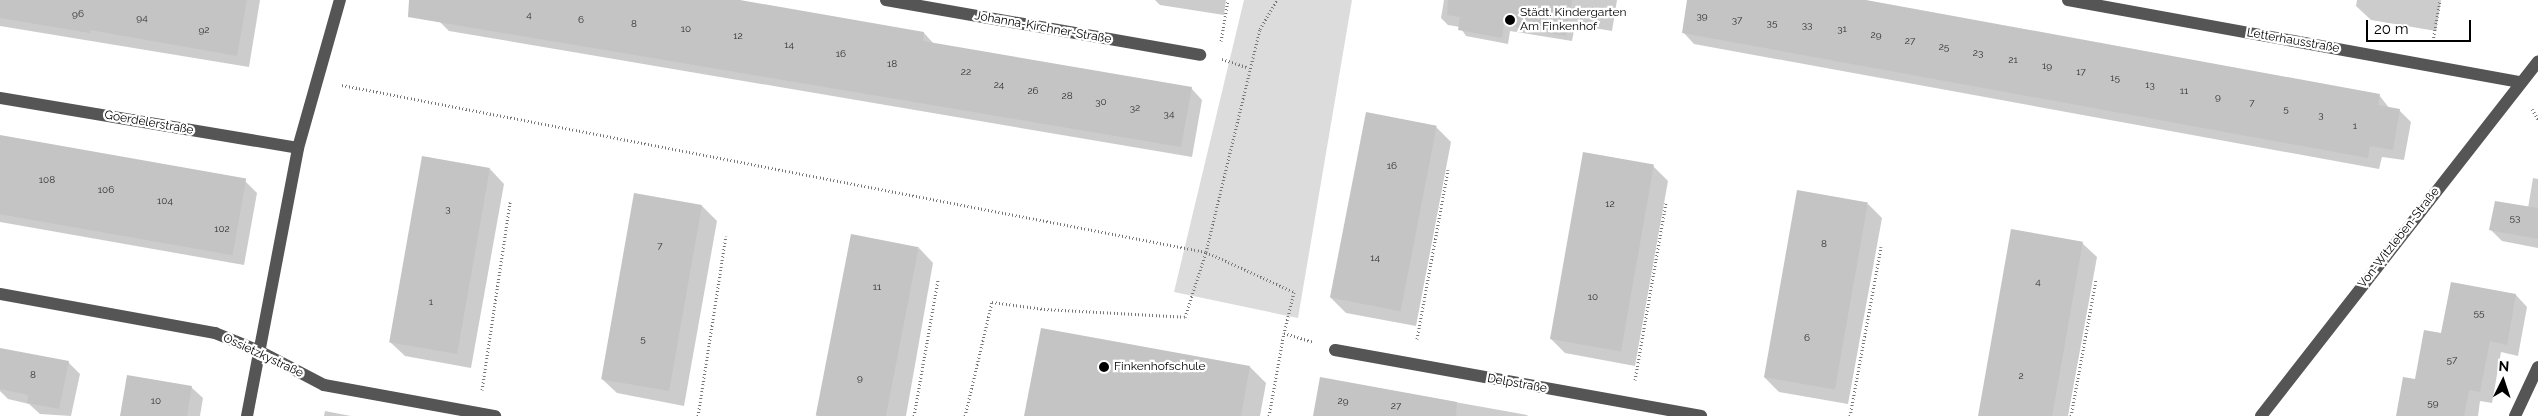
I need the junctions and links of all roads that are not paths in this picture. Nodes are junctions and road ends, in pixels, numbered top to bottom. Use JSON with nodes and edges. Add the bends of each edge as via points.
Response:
{"nodes":[{"id":1,"x":340,"y":0,"type":"edge"},
{"id":2,"x":886,"y":0,"type":"edge"},
{"id":3,"x":2068,"y":0,"type":"edge"},
{"id":4,"x":1200,"y":55,"type":"dead end"},
{"id":5,"x":2538,"y":61,"type":"edge"},
{"id":6,"x":2519,"y":82,"type":"junction"},
{"id":7,"x":0,"y":98,"type":"edge"},
{"id":8,"x":298,"y":148,"type":"junction"},
{"id":9,"x":0,"y":294,"type":"edge"},
{"id":10,"x":1334,"y":350,"type":"road end"},
{"id":11,"x":259,"y":351,"type":"junction"},
{"id":12,"x":2538,"y":367,"type":"edge"},
{"id":13,"x":247,"y":416,"type":"edge"},
{"id":14,"x":495,"y":416,"type":"edge"},
{"id":15,"x":1701,"y":416,"type":"edge"},
{"id":16,"x":2261,"y":416,"type":"edge"},
{"id":17,"x":2514,"y":416,"type":"edge"}],
"edges":[{"from":1,"to":8,"type":"street"},
{"from":2,"to":4,"type":"street","name":"Johanna-Kirchner-Straße"},
{"from":3,"to":6,"type":"street","name":"Letterhausstraße"},
{"from":5,"to":6,"type":"street","name":"Von-Witzleben-Straße"},
{"from":6,"to":16,"type":"street","name":"Von-Witzleben-Straße"},
{"from":7,"to":8,"type":"street","name":"Goerdelerstraße"},
{"from":8,"to":11,"type":"street"},
{"from":9,"to":11,"type":"street","name":"Ossietzkystraße","via":[[216,333]]},
{"from":10,"to":15,"type":"street","name":"Delpstraße"},
{"from":11,"to":13,"type":"street"},
{"from":11,"to":14,"type":"street","name":"Ossietzkystraße","via":[[324,385]]},
{"from":12,"to":17,"type":"street"}]}
